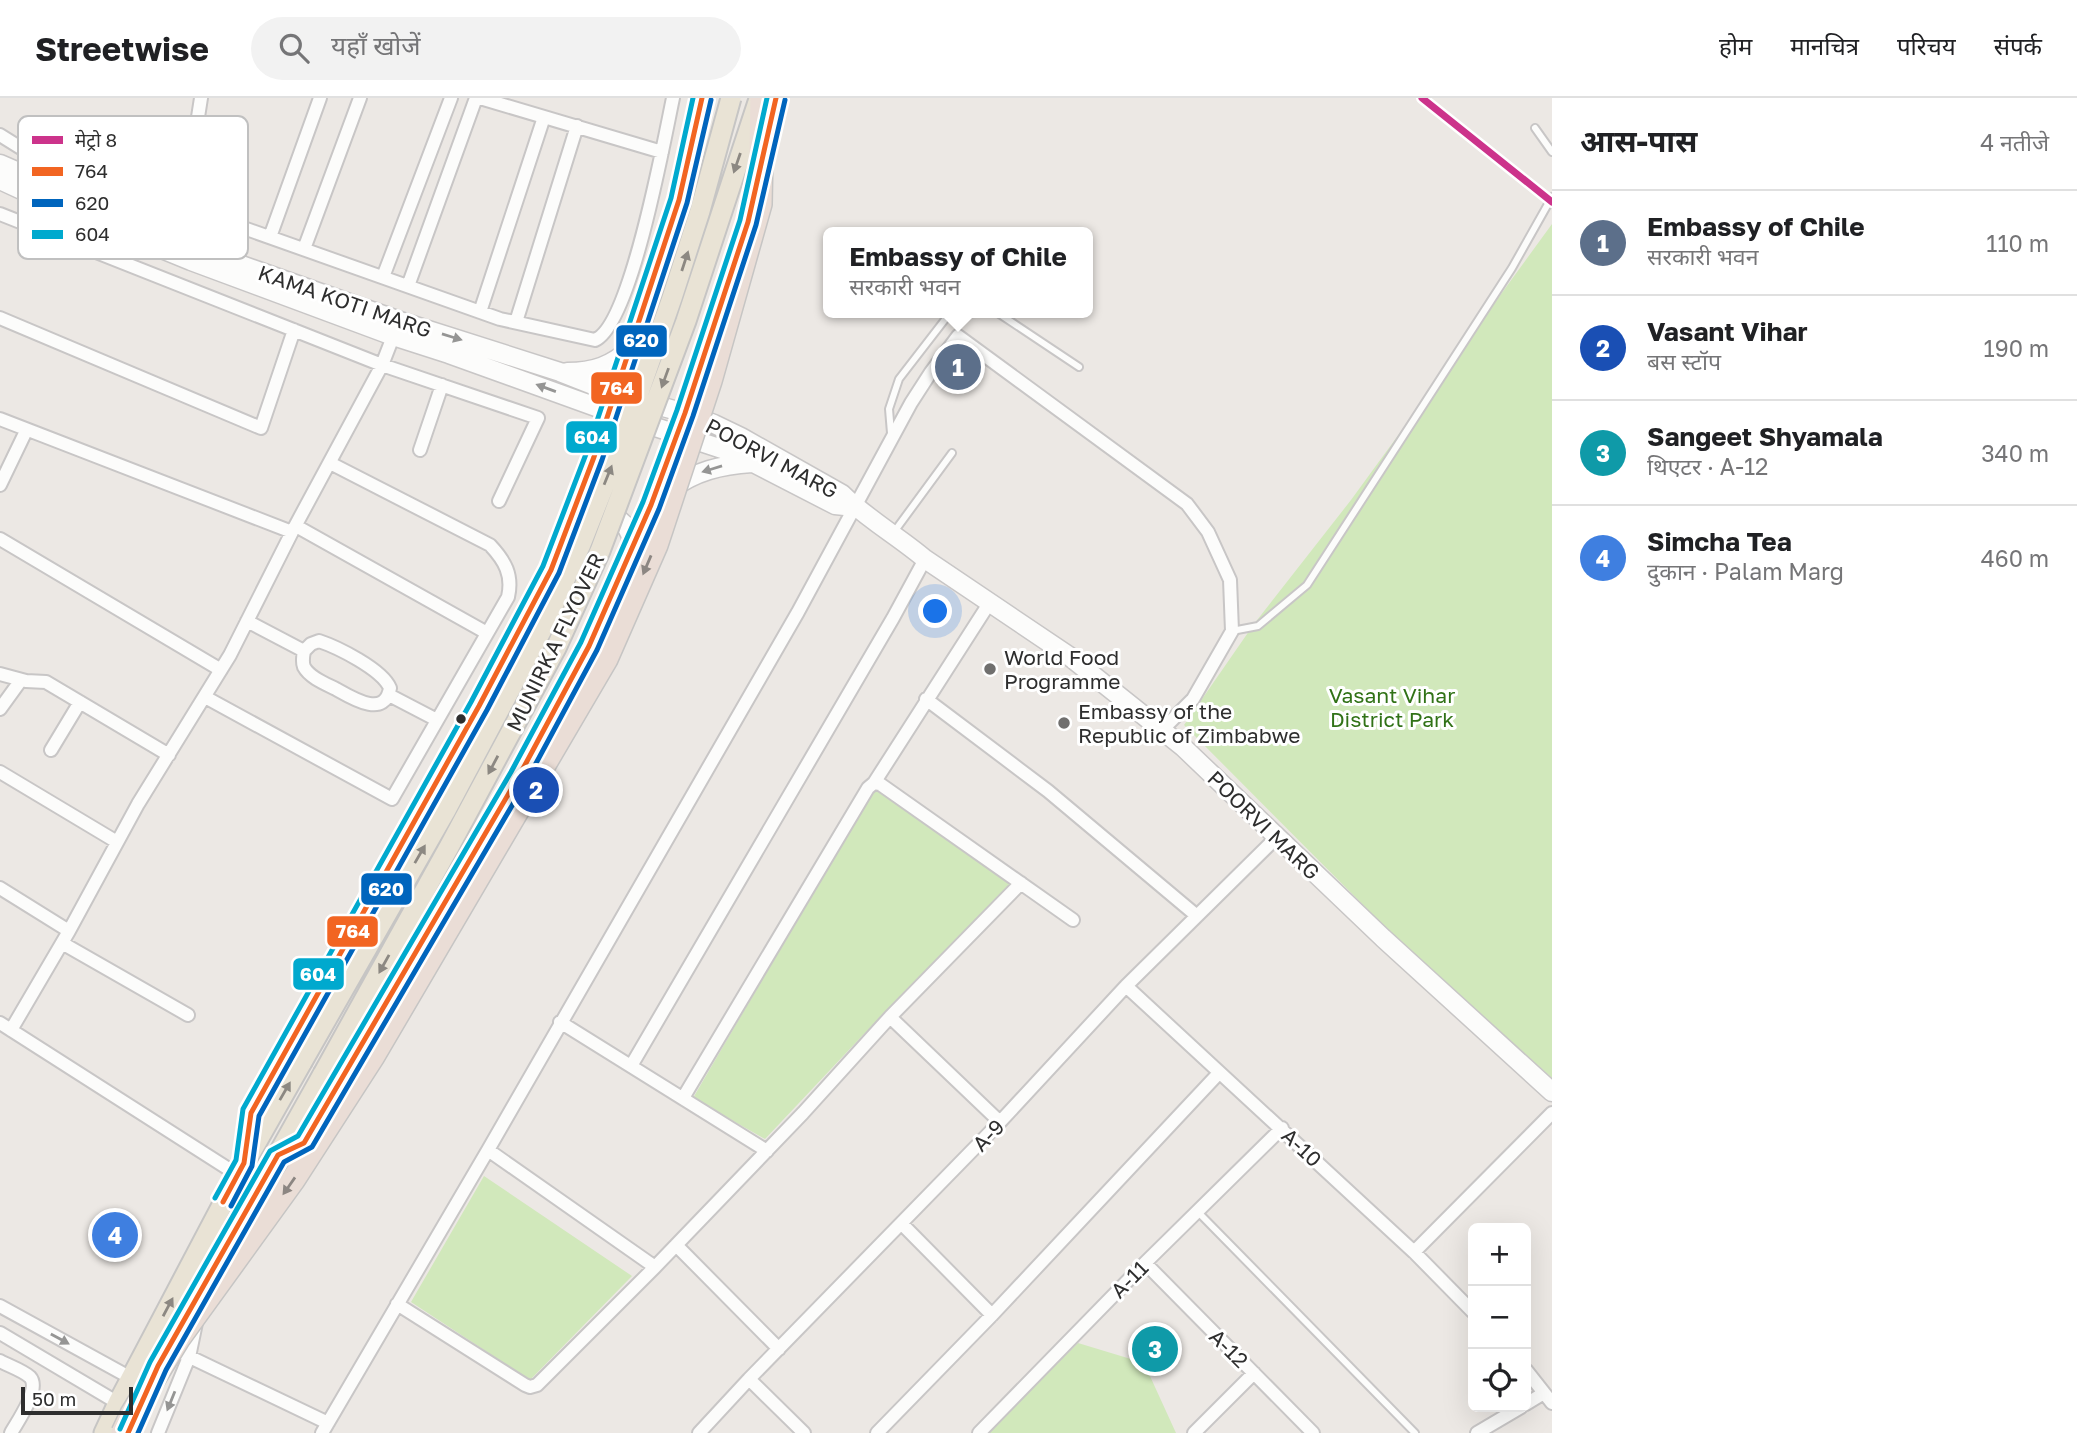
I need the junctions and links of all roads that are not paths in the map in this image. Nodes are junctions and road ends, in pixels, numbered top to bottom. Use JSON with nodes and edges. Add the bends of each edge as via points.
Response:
{"nodes":[{"id":1,"x":201,"y":98,"type":"edge"},
{"id":2,"x":320,"y":98,"type":"edge"},
{"id":3,"x":360,"y":98,"type":"edge"},
{"id":4,"x":451,"y":98,"type":"edge"},
{"id":5,"x":478,"y":98,"type":"edge"},
{"id":6,"x":673,"y":98,"type":"edge"},
{"id":7,"x":702,"y":98,"type":"edge"},
{"id":8,"x":731,"y":98,"type":"edge"},
{"id":9,"x":761,"y":98,"type":"edge"},
{"id":10,"x":776,"y":98,"type":"edge"},
{"id":11,"x":503,"y":101,"type":"edge"},
{"id":12,"x":198,"y":116,"type":"edge"},
{"id":13,"x":544,"y":117,"type":"junction"},
{"id":14,"x":577,"y":126,"type":"junction"},
{"id":15,"x":1535,"y":128,"type":"dead end"},
{"id":16,"x":0,"y":135,"type":"edge"},
{"id":17,"x":18,"y":146,"type":"edge"},
{"id":18,"x":662,"y":152,"type":"junction"},
{"id":19,"x":1552,"y":152,"type":"edge"},
{"id":20,"x":0,"y":164,"type":"edge"},
{"id":21,"x":18,"y":172,"type":"edge"},
{"id":22,"x":0,"y":180,"type":"edge"},
{"id":23,"x":18,"y":188,"type":"edge"},
{"id":24,"x":1552,"y":197,"type":"edge"},
{"id":25,"x":0,"y":214,"type":"edge"},
{"id":26,"x":18,"y":221,"type":"edge"},
{"id":27,"x":248,"y":229,"type":"edge"},
{"id":28,"x":270,"y":237,"type":"junction"},
{"id":29,"x":304,"y":249,"type":"junction"},
{"id":30,"x":114,"y":259,"type":"edge"},
{"id":31,"x":207,"y":259,"type":"edge"},
{"id":32,"x":383,"y":277,"type":"junction"},
{"id":33,"x":408,"y":286,"type":"junction"},
{"id":34,"x":480,"y":312,"type":"junction"},
{"id":35,"x":0,"y":318,"type":"edge"},
{"id":36,"x":946,"y":318,"type":"edge"},
{"id":37,"x":1006,"y":318,"type":"edge"},
{"id":38,"x":516,"y":322,"type":"junction"},
{"id":39,"x":396,"y":329,"type":"junction"},
{"id":40,"x":294,"y":330,"type":"junction"},
{"id":41,"x":631,"y":348,"type":"junction"},
{"id":42,"x":382,"y":365,"type":"junction"},
{"id":43,"x":1079,"y":367,"type":"dead end"},
{"id":44,"x":561,"y":372,"type":"junction"},
{"id":45,"x":442,"y":385,"type":"junction"},
{"id":46,"x":616,"y":394,"type":"junction"},
{"id":47,"x":579,"y":400,"type":"junction"},
{"id":48,"x":610,"y":412,"type":"junction"},
{"id":49,"x":685,"y":414,"type":"junction"},
{"id":50,"x":0,"y":419,"type":"edge"},
{"id":51,"x":26,"y":431,"type":"junction"},
{"id":52,"x":678,"y":434,"type":"junction"},
{"id":53,"x":892,"y":439,"type":"junction"},
{"id":54,"x":598,"y":446,"type":"junction"},
{"id":55,"x":420,"y":450,"type":"dead end"},
{"id":56,"x":952,"y":453,"type":"dead end"},
{"id":57,"x":330,"y":463,"type":"junction"},
{"id":58,"x":754,"y":463,"type":"junction"},
{"id":59,"x":0,"y":485,"type":"edge"},
{"id":60,"x":499,"y":501,"type":"dead end"},
{"id":61,"x":651,"y":505,"type":"junction"},
{"id":62,"x":855,"y":507,"type":"junction"},
{"id":63,"x":613,"y":517,"type":"junction"},
{"id":64,"x":568,"y":525,"type":"junction"},
{"id":65,"x":294,"y":529,"type":"junction"},
{"id":66,"x":893,"y":534,"type":"junction"},
{"id":67,"x":0,"y":539,"type":"edge"},
{"id":68,"x":631,"y":551,"type":"junction"},
{"id":69,"x":925,"y":559,"type":"junction"},
{"id":70,"x":990,"y":602,"type":"junction"},
{"id":71,"x":247,"y":621,"type":"junction"},
{"id":72,"x":1232,"y":631,"type":"junction"},
{"id":73,"x":487,"y":634,"type":"junction"},
{"id":74,"x":304,"y":651,"type":"junction"},
{"id":75,"x":221,"y":670,"type":"junction"},
{"id":76,"x":0,"y":674,"type":"edge"},
{"id":77,"x":21,"y":680,"type":"junction"},
{"id":78,"x":388,"y":695,"type":"junction"},
{"id":79,"x":205,"y":697,"type":"junction"},
{"id":80,"x":926,"y":699,"type":"junction"},
{"id":81,"x":80,"y":702,"type":"junction"},
{"id":82,"x":0,"y":709,"type":"edge"},
{"id":83,"x":437,"y":720,"type":"junction"},
{"id":84,"x":1162,"y":730,"type":"junction"},
{"id":85,"x":51,"y":750,"type":"dead end"},
{"id":86,"x":169,"y":755,"type":"junction"},
{"id":87,"x":0,"y":772,"type":"edge"},
{"id":88,"x":874,"y":783,"type":"junction"},
{"id":89,"x":1276,"y":838,"type":"junction"},
{"id":90,"x":117,"y":842,"type":"junction"},
{"id":91,"x":1021,"y":883,"type":"junction"},
{"id":92,"x":0,"y":888,"type":"edge"},
{"id":93,"x":1197,"y":916,"type":"junction"},
{"id":94,"x":1073,"y":920,"type":"dead end"},
{"id":95,"x":66,"y":937,"type":"junction"},
{"id":96,"x":1126,"y":986,"type":"junction"},
{"id":97,"x":188,"y":1015,"type":"dead end"},
{"id":98,"x":890,"y":1017,"type":"junction"},
{"id":99,"x":561,"y":1022,"type":"junction"},
{"id":100,"x":5,"y":1027,"type":"edge"},
{"id":101,"x":631,"y":1066,"type":"junction"},
{"id":102,"x":1219,"y":1073,"type":"junction"},
{"id":103,"x":1552,"y":1092,"type":"edge"},
{"id":104,"x":682,"y":1098,"type":"junction"},
{"id":105,"x":1552,"y":1113,"type":"edge"},
{"id":106,"x":1000,"y":1122,"type":"junction"},
{"id":107,"x":1282,"y":1128,"type":"junction"},
{"id":108,"x":488,"y":1150,"type":"junction"},
{"id":109,"x":767,"y":1150,"type":"junction"},
{"id":110,"x":278,"y":1155,"type":"junction"},
{"id":111,"x":241,"y":1169,"type":"junction"},
{"id":112,"x":1198,"y":1212,"type":"junction"},
{"id":113,"x":902,"y":1224,"type":"junction"},
{"id":114,"x":676,"y":1245,"type":"junction"},
{"id":115,"x":1414,"y":1252,"type":"junction"},
{"id":116,"x":1145,"y":1263,"type":"junction"},
{"id":117,"x":655,"y":1267,"type":"junction"},
{"id":118,"x":203,"y":1288,"type":"junction"},
{"id":119,"x":397,"y":1304,"type":"junction"},
{"id":120,"x":0,"y":1306,"type":"edge"},
{"id":121,"x":1468,"y":1307,"type":"edge"},
{"id":122,"x":992,"y":1315,"type":"junction"},
{"id":123,"x":0,"y":1333,"type":"edge"},
{"id":124,"x":169,"y":1347,"type":"junction"},
{"id":125,"x":779,"y":1349,"type":"junction"},
{"id":126,"x":189,"y":1357,"type":"junction"},
{"id":127,"x":0,"y":1361,"type":"edge"},
{"id":128,"x":1254,"y":1373,"type":"junction"},
{"id":129,"x":1531,"y":1376,"type":"edge"},
{"id":130,"x":131,"y":1378,"type":"junction"},
{"id":131,"x":749,"y":1380,"type":"junction"},
{"id":132,"x":1548,"y":1398,"type":"edge"},
{"id":133,"x":118,"y":1403,"type":"junction"},
{"id":134,"x":1531,"y":1403,"type":"edge"},
{"id":135,"x":1513,"y":1412,"type":"edge"},
{"id":136,"x":325,"y":1428,"type":"edge"},
{"id":137,"x":11,"y":1433,"type":"edge"},
{"id":138,"x":104,"y":1433,"type":"edge"},
{"id":139,"x":126,"y":1433,"type":"edge"},
{"id":140,"x":158,"y":1433,"type":"edge"},
{"id":141,"x":699,"y":1433,"type":"edge"},
{"id":142,"x":804,"y":1433,"type":"edge"},
{"id":143,"x":877,"y":1433,"type":"edge"},
{"id":144,"x":979,"y":1433,"type":"edge"},
{"id":145,"x":1194,"y":1433,"type":"edge"},
{"id":146,"x":1313,"y":1433,"type":"edge"},
{"id":147,"x":1415,"y":1433,"type":"edge"},
{"id":148,"x":1477,"y":1433,"type":"edge"}],
"edges":[{"from":1,"to":12,"type":"street"},
{"from":2,"to":28,"type":"street"},
{"from":3,"to":29,"type":"street"},
{"from":4,"to":32,"type":"street"},
{"from":5,"to":11,"type":"street"},
{"from":5,"to":33,"type":"street"},
{"from":6,"to":18,"type":"street"},
{"from":7,"to":41,"type":"main road","via":[[679,200]]},
{"from":111,"to":8,"type":"main road","name":"MUNIRKA FLYOVER","one_way":true,"bridge":true,"via":[[446,810],[544,626],[623,438],[673,298]]},
{"from":9,"to":63,"type":"main road","name":"MUNIRKA FLYOVER","one_way":true,"bridge":true,"via":[[686,321]]},
{"from":9,"to":139,"type":"highway","one_way":true,"bridge":true,"via":[[760,204],[710,381],[656,545],[606,659],[373,1056],[293,1180],[178,1339],[132,1414]]},
{"from":10,"to":49,"type":"main road","via":[[748,222]]},
{"from":11,"to":13,"type":"street"},
{"from":13,"to":14,"type":"street"},
{"from":13,"to":34,"type":"street"},
{"from":14,"to":18,"type":"street"},
{"from":14,"to":38,"type":"street"},
{"from":15,"to":19,"type":"lane"},
{"from":16,"to":17,"type":"street"},
{"from":18,"to":38,"type":"street","via":[[626,289],[603,335],[595,340]]},
{"from":20,"to":21,"type":"main road","name":"KAMA KOTI MARG"},
{"from":22,"to":23,"type":"main road","name":"KAMA KOTI MARG"},
{"from":24,"to":72,"type":"lane","via":[[1512,268],[1307,585],[1258,626]]},
{"from":25,"to":26,"type":"street"},
{"from":27,"to":28,"type":"street"},
{"from":28,"to":29,"type":"street"},
{"from":29,"to":32,"type":"street"},
{"from":30,"to":40,"type":"street"},
{"from":31,"to":39,"type":"main road","name":"KAMA KOTI MARG"},
{"from":32,"to":33,"type":"street"},
{"from":33,"to":34,"type":"street"},
{"from":34,"to":38,"type":"street"},
{"from":35,"to":40,"type":"street","via":[[261,428]]},
{"from":36,"to":53,"type":"lane","via":[[899,379],[889,409]]},
{"from":37,"to":43,"type":"lane"},
{"from":39,"to":42,"type":"street"},
{"from":39,"to":44,"type":"main road","name":"KAMA KOTI MARG","one_way":true},
{"from":47,"to":39,"type":"main road","name":"KAMA KOTI MARG","one_way":true,"via":[[449,354]]},
{"from":40,"to":42,"type":"street"},
{"from":41,"to":44,"type":"main road","via":[[608,365],[588,372]]},
{"from":41,"to":46,"type":"main road"},
{"from":42,"to":45,"type":"street"},
{"from":42,"to":57,"type":"street"},
{"from":44,"to":46,"type":"main road","name":"KAMA KOTI MARG"},
{"from":45,"to":55,"type":"street"},
{"from":45,"to":60,"type":"street","via":[[538,418]]},
{"from":46,"to":48,"type":"main road"},
{"from":46,"to":49,"type":"main road","name":"POORVI MARG"},
{"from":47,"to":48,"type":"main road","name":"KAMA KOTI MARG"},
{"from":47,"to":54,"type":"main road","via":[[596,423]]},
{"from":48,"to":52,"type":"main road","name":"POORVI MARG"},
{"from":48,"to":54,"type":"main road"},
{"from":49,"to":52,"type":"main road"},
{"from":49,"to":62,"type":"main road","name":"POORVI MARG","via":[[741,437],[842,494]]},
{"from":50,"to":51,"type":"street"},
{"from":51,"to":59,"type":"street"},
{"from":51,"to":65,"type":"street"},
{"from":52,"to":58,"type":"main road","name":"POORVI MARG"},
{"from":52,"to":61,"type":"main road"},
{"from":53,"to":62,"type":"street"},
{"from":53,"to":72,"type":"street","via":[[920,387],[958,336],[1188,504],[1208,532],[1230,580]]},
{"from":54,"to":64,"type":"main road"},
{"from":56,"to":66,"type":"lane"},
{"from":57,"to":65,"type":"street"},
{"from":57,"to":73,"type":"street","via":[[490,545],[501,557],[510,582],[509,594]]},
{"from":58,"to":61,"type":"main road","one_way":true,"via":[[691,476]]},
{"from":58,"to":62,"type":"main road","name":"POORVI MARG","via":[[835,505]]},
{"from":61,"to":68,"type":"main road"},
{"from":62,"to":66,"type":"main road","name":"POORVI MARG"},
{"from":62,"to":99,"type":"street"},
{"from":63,"to":64,"type":"main road","via":[[594,509],[583,511]]},
{"from":63,"to":68,"type":"main road","via":[[629,532]]},
{"from":63,"to":110,"type":"main road","name":"MUNIRKA FLYOVER","one_way":true,"bridge":true,"via":[[556,649]]},
{"from":64,"to":111,"type":"main road","via":[[551,570],[479,706],[250,1113]]},
{"from":65,"to":71,"type":"street"},
{"from":65,"to":73,"type":"street"},
{"from":66,"to":69,"type":"main road","name":"POORVI MARG"},
{"from":67,"to":75,"type":"street"},
{"from":68,"to":110,"type":"main road","via":[[589,646],[526,763],[304,1143]]},
{"from":69,"to":70,"type":"main road","name":"POORVI MARG"},
{"from":69,"to":101,"type":"street"},
{"from":70,"to":80,"type":"street"},
{"from":70,"to":84,"type":"main road","name":"POORVI MARG","via":[[1069,656]]},
{"from":71,"to":74,"type":"street"},
{"from":71,"to":75,"type":"street"},
{"from":72,"to":84,"type":"street","via":[[1193,699]]},
{"from":73,"to":83,"type":"street"},
{"from":74,"to":78,"type":"street","via":[[319,640],[331,645],[382,675],[390,688]]},
{"from":74,"to":78,"type":"street","via":[[305,669],[313,677],[360,703],[373,705]]},
{"from":75,"to":79,"type":"street"},
{"from":76,"to":77,"type":"street"},
{"from":77,"to":81,"type":"street","via":[[46,682]]},
{"from":77,"to":82,"type":"street"},
{"from":78,"to":83,"type":"street"},
{"from":79,"to":83,"type":"street","via":[[392,799]]},
{"from":79,"to":86,"type":"street"},
{"from":80,"to":88,"type":"street"},
{"from":80,"to":93,"type":"street","via":[[1048,791]]},
{"from":81,"to":85,"type":"street"},
{"from":81,"to":86,"type":"street"},
{"from":84,"to":89,"type":"main road","name":"POORVI MARG"},
{"from":86,"to":90,"type":"street"},
{"from":87,"to":90,"type":"street"},
{"from":88,"to":91,"type":"street"},
{"from":88,"to":104,"type":"street"},
{"from":89,"to":93,"type":"street","name":"A-9"},
{"from":89,"to":103,"type":"main road","name":"POORVI MARG"},
{"from":90,"to":95,"type":"street"},
{"from":91,"to":94,"type":"street"},
{"from":91,"to":98,"type":"street"},
{"from":92,"to":95,"type":"street"},
{"from":93,"to":96,"type":"street","name":"A-9"},
{"from":95,"to":97,"type":"street"},
{"from":95,"to":100,"type":"street"},
{"from":96,"to":102,"type":"street","name":"A-10"},
{"from":96,"to":106,"type":"street","name":"A-9"},
{"from":98,"to":106,"type":"street"},
{"from":98,"to":109,"type":"street"},
{"from":99,"to":101,"type":"street"},
{"from":99,"to":108,"type":"street"},
{"from":100,"to":111,"type":"street"},
{"from":101,"to":104,"type":"street"},
{"from":102,"to":107,"type":"street","name":"A-10"},
{"from":102,"to":122,"type":"street"},
{"from":104,"to":109,"type":"street"},
{"from":105,"to":115,"type":"street"},
{"from":106,"to":113,"type":"street","name":"A-9"},
{"from":107,"to":112,"type":"street","name":"A-11"},
{"from":107,"to":115,"type":"street","name":"A-10"},
{"from":108,"to":117,"type":"street"},
{"from":108,"to":119,"type":"street"},
{"from":109,"to":114,"type":"street"},
{"from":110,"to":118,"type":"main road","name":"MUNIRKA FLYOVER"},
{"from":130,"to":111,"type":"main road","name":"MUNIRKA FLYOVER","one_way":true},
{"from":112,"to":116,"type":"street","name":"A-11"},
{"from":112,"to":147,"type":"lane"},
{"from":113,"to":122,"type":"street"},
{"from":113,"to":125,"type":"street","name":"A-9"},
{"from":114,"to":117,"type":"street"},
{"from":114,"to":125,"type":"street"},
{"from":115,"to":121,"type":"street","name":"A-10"},
{"from":116,"to":128,"type":"street","name":"A-12"},
{"from":116,"to":144,"type":"street","name":"A-11"},
{"from":117,"to":119,"type":"street","via":[[534,1387]]},
{"from":118,"to":124,"type":"main road","name":"MUNIRKA FLYOVER"},
{"from":118,"to":126,"type":"street"},
{"from":119,"to":136,"type":"street"},
{"from":120,"to":130,"type":"street","one_way":true},
{"from":122,"to":143,"type":"street"},
{"from":123,"to":133,"type":"street"},
{"from":124,"to":126,"type":"street"},
{"from":124,"to":139,"type":"main road","name":"MUNIRKA FLYOVER"},
{"from":125,"to":131,"type":"street","name":"A-9"},
{"from":126,"to":136,"type":"street"},
{"from":126,"to":140,"type":"street","one_way":true},
{"from":127,"to":137,"type":"street","via":[[33,1382],[25,1410]]},
{"from":128,"to":145,"type":"street"},
{"from":128,"to":146,"type":"street","name":"A-12"},
{"from":129,"to":132,"type":"street"},
{"from":130,"to":133,"type":"main road","name":"MUNIRKA FLYOVER"},
{"from":131,"to":141,"type":"street","name":"A-9"},
{"from":131,"to":142,"type":"street"},
{"from":132,"to":134,"type":"street"},
{"from":133,"to":138,"type":"main road","name":"MUNIRKA FLYOVER"},
{"from":135,"to":148,"type":"street"}]}
